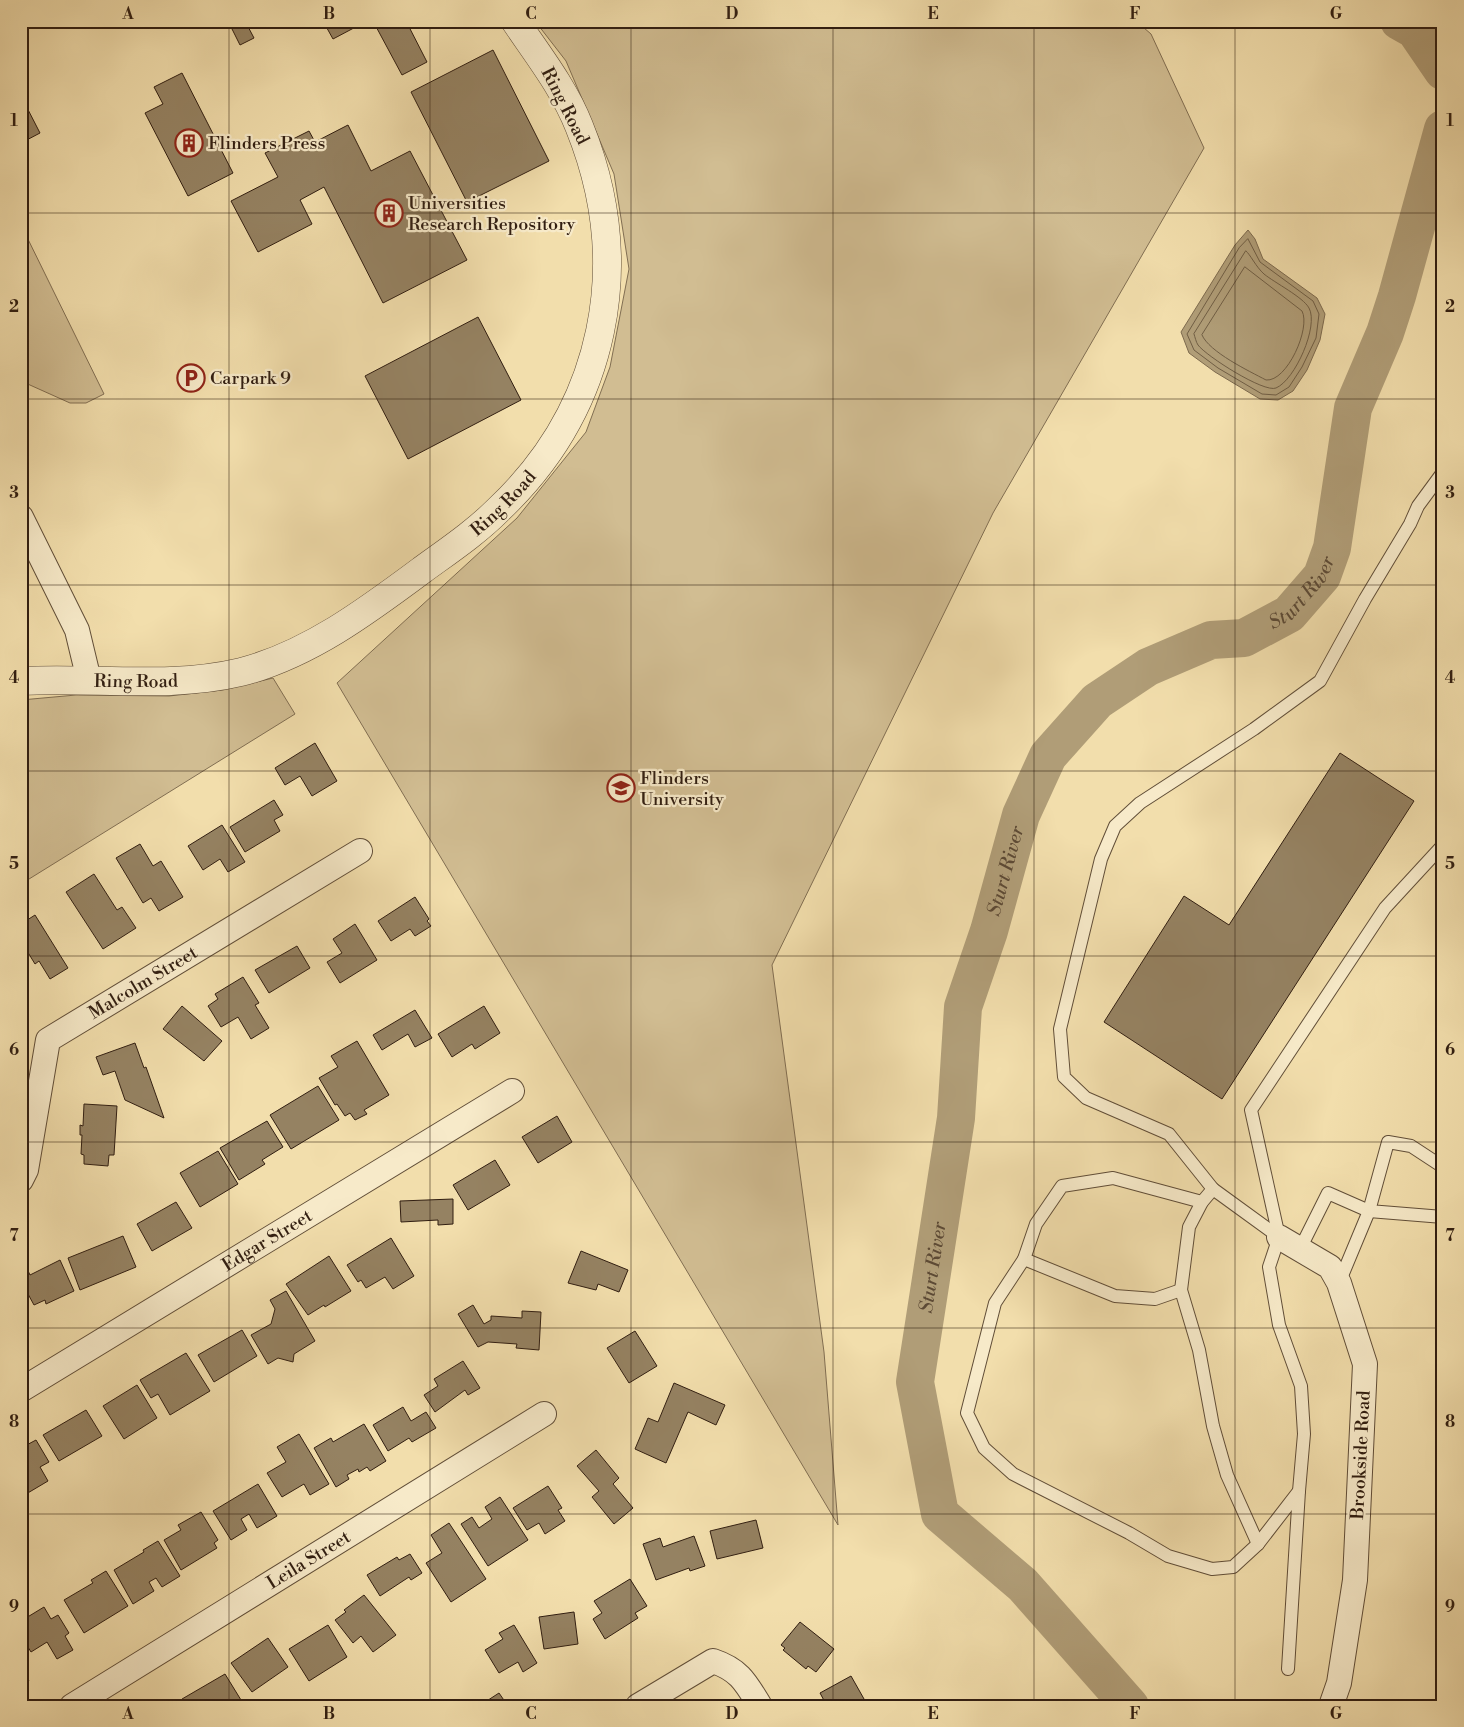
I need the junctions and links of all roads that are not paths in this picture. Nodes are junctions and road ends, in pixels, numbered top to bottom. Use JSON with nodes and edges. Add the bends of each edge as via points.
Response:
{"nodes":[{"id":1,"x":515,"y":21,"type":"edge"},
{"id":2,"x":1443,"y":472,"type":"edge"},
{"id":3,"x":21,"y":517,"type":"edge"},
{"id":4,"x":89,"y":680,"type":"junction"},
{"id":5,"x":21,"y":681,"type":"edge"},
{"id":6,"x":1443,"y":845,"type":"edge"},
{"id":7,"x":360,"y":851,"type":"dead end"},
{"id":8,"x":512,"y":1092,"type":"dead end"},
{"id":9,"x":1443,"y":1167,"type":"edge"},
{"id":10,"x":21,"y":1180,"type":"edge"},
{"id":11,"x":1213,"y":1189,"type":"junction"},
{"id":12,"x":1202,"y":1202,"type":"junction"},
{"id":13,"x":1369,"y":1211,"type":"junction"},
{"id":14,"x":1443,"y":1217,"type":"edge"},
{"id":15,"x":1279,"y":1237,"type":"junction"},
{"id":16,"x":1300,"y":1248,"type":"junction"},
{"id":17,"x":1024,"y":1260,"type":"junction"},
{"id":18,"x":1339,"y":1283,"type":"junction"},
{"id":19,"x":1181,"y":1290,"type":"junction"},
{"id":20,"x":21,"y":1390,"type":"edge"},
{"id":21,"x":544,"y":1414,"type":"dead end"},
{"id":22,"x":1299,"y":1491,"type":"junction"},
{"id":23,"x":1258,"y":1544,"type":"junction"},
{"id":24,"x":1288,"y":1669,"type":"dead end"},
{"id":25,"x":72,"y":1706,"type":"edge"},
{"id":26,"x":638,"y":1706,"type":"edge"},
{"id":27,"x":760,"y":1706,"type":"edge"},
{"id":28,"x":1331,"y":1706,"type":"edge"}],
"edges":[{"from":1,"to":4,"type":"street","name":"Ring Road","via":[[548,69],[578,124],[596,175],[606,236],[606,301],[600,340],[570,417],[544,458],[519,489],[480,526],[368,609],[306,646],[240,672],[204,678],[181,681]]},
{"from":2,"to":11,"type":"lane","via":[[1418,506],[1320,681],[1254,729],[1140,803],[1114,826],[1101,858],[1060,1028],[1064,1077],[1086,1098],[1168,1134]]},
{"from":3,"to":4,"type":"street","via":[[77,630]]},
{"from":4,"to":5,"type":"street","name":"Ring Road"},
{"from":6,"to":15,"type":"lane","via":[[1385,908],[1252,1110]]},
{"from":7,"to":10,"type":"street","name":"Malcolm Street","via":[[48,1040],[26,1170]]},
{"from":8,"to":20,"type":"street","name":"Edgar Street"},
{"from":9,"to":13,"type":"lane","via":[[1411,1146],[1388,1142]]},
{"from":11,"to":12,"type":"lane"},
{"from":11,"to":15,"type":"lane"},
{"from":12,"to":17,"type":"lane","via":[[1113,1178],[1062,1186],[1036,1224]]},
{"from":12,"to":19,"type":"lane","via":[[1189,1226]]},
{"from":13,"to":14,"type":"lane"},
{"from":13,"to":16,"type":"lane","via":[[1328,1193]]},
{"from":13,"to":18,"type":"lane"},
{"from":15,"to":16,"type":"street","name":"Brookside Road"},
{"from":15,"to":22,"type":"lane","via":[[1269,1267],[1279,1325],[1301,1386],[1304,1434]]},
{"from":16,"to":18,"type":"street","name":"Brookside Road","via":[[1330,1267]]},
{"from":17,"to":19,"type":"lane","via":[[1114,1296],[1155,1300]]},
{"from":17,"to":23,"type":"lane","via":[[995,1303],[966,1413],[984,1448],[1013,1474],[1168,1556],[1212,1569],[1233,1566]]},
{"from":18,"to":28,"type":"street","name":"Brookside Road","via":[[1365,1364],[1355,1580],[1340,1683]]},
{"from":19,"to":23,"type":"lane","via":[[1199,1350],[1213,1426],[1227,1475]]},
{"from":21,"to":25,"type":"street","name":"Leila Street"},
{"from":22,"to":23,"type":"lane"},
{"from":22,"to":24,"type":"lane"},
{"from":26,"to":27,"type":"street","via":[[713,1661],[731,1667],[744,1679]]}]}
